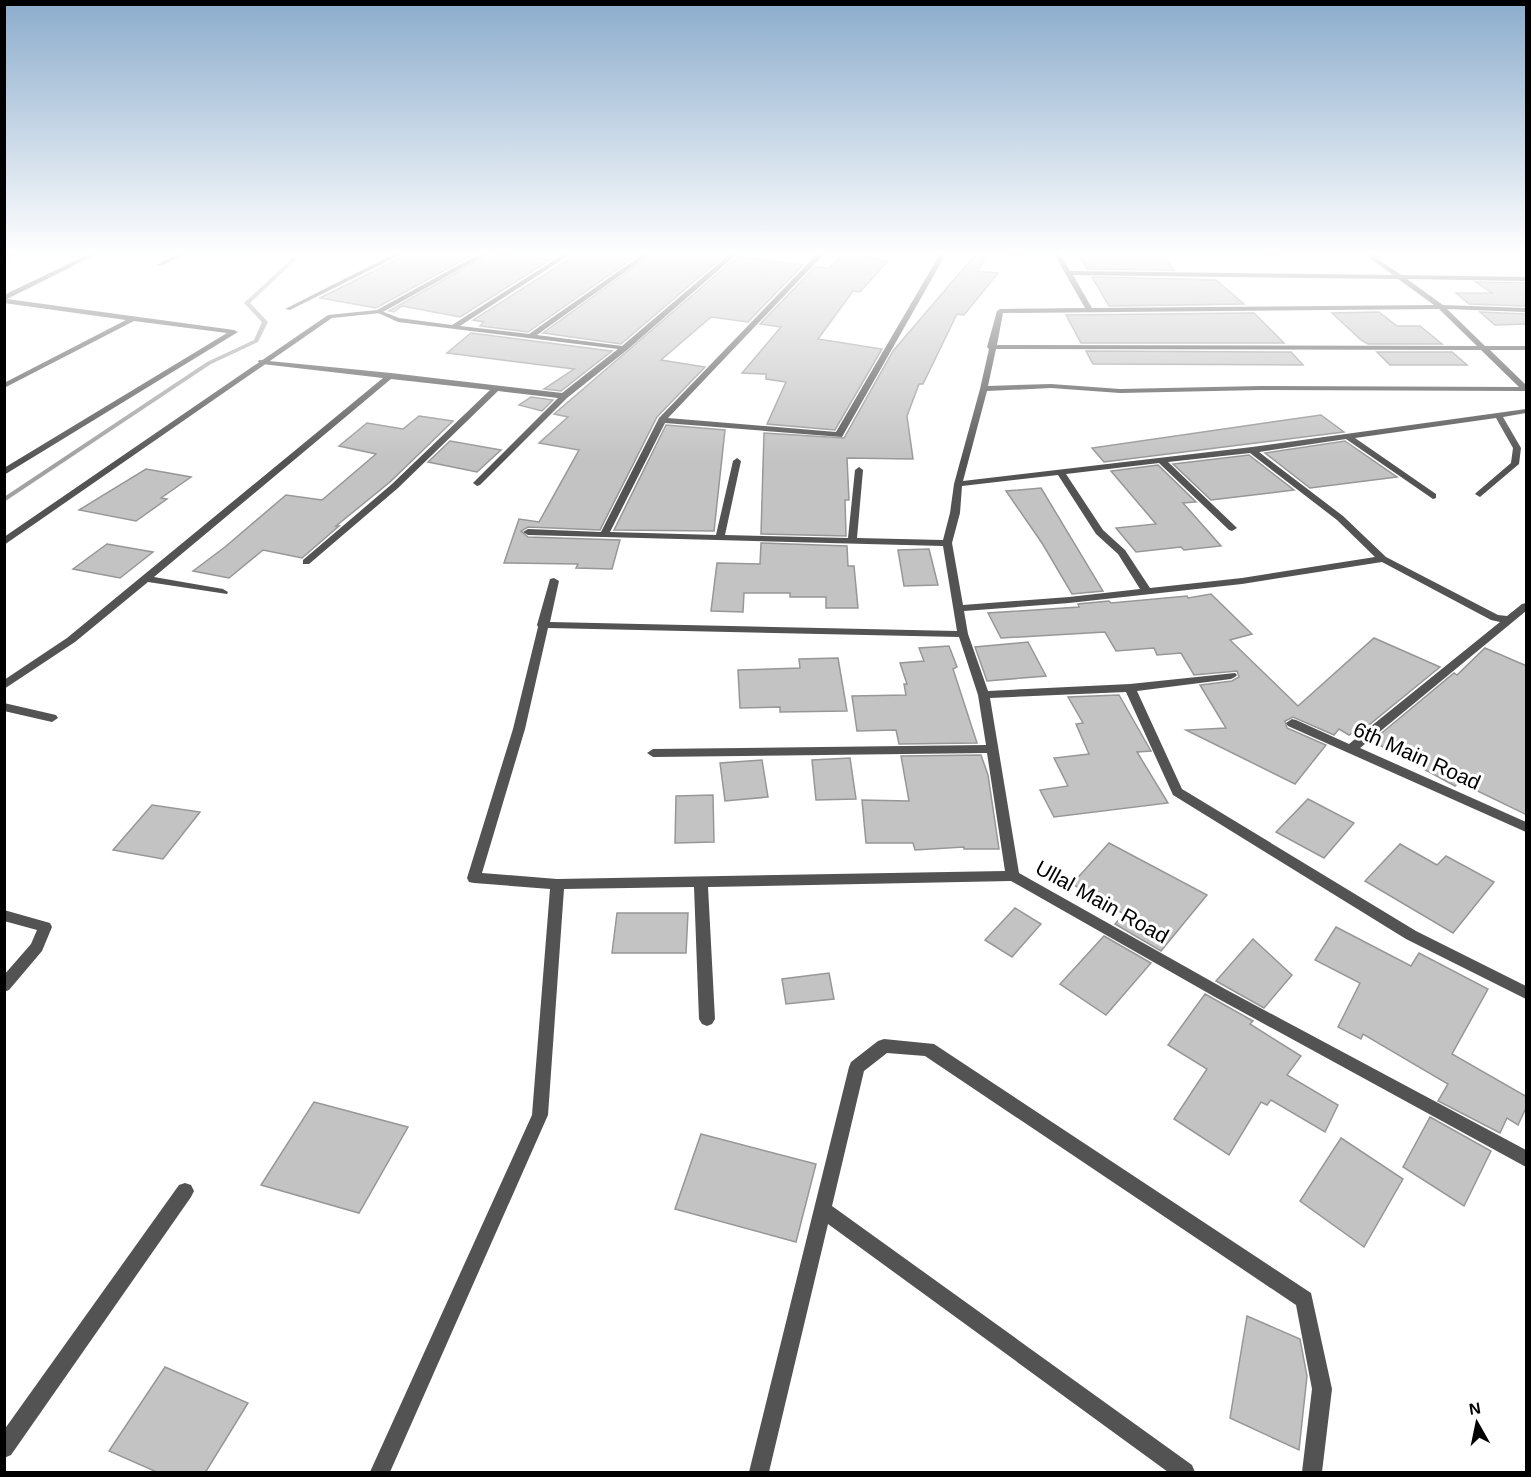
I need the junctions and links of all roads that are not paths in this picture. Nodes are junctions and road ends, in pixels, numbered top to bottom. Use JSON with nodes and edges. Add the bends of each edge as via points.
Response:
{"nodes":[{"id":1,"x":125,"y":323,"type":"edge"},
{"id":2,"x":169,"y":323,"type":"edge"},
{"id":3,"x":320,"y":323,"type":"edge"},
{"id":4,"x":421,"y":323,"type":"edge"},
{"id":5,"x":459,"y":323,"type":"edge"},
{"id":6,"x":549,"y":323,"type":"edge"},
{"id":7,"x":653,"y":323,"type":"edge"},
{"id":8,"x":755,"y":323,"type":"edge"},
{"id":9,"x":903,"y":323,"type":"edge"},
{"id":10,"x":997,"y":323,"type":"edge"},
{"id":11,"x":1457,"y":323,"type":"edge"},
{"id":12,"x":453,"y":327,"type":"junction"},
{"id":13,"x":531,"y":336,"type":"junction"},
{"id":14,"x":991,"y":347,"type":"junction"},
{"id":15,"x":624,"y":348,"type":"junction"},
{"id":16,"x":1482,"y":348,"type":"junction"},
{"id":17,"x":1527,"y":348,"type":"edge"},
{"id":18,"x":262,"y":362,"type":"junction"},
{"id":19,"x":391,"y":375,"type":"junction"},
{"id":20,"x":4,"y":386,"type":"edge"},
{"id":21,"x":498,"y":387,"type":"junction"},
{"id":22,"x":984,"y":389,"type":"junction"},
{"id":23,"x":1525,"y":389,"type":"edge"},
{"id":24,"x":564,"y":396,"type":"junction"},
{"id":25,"x":1527,"y":411,"type":"edge"},
{"id":26,"x":1498,"y":415,"type":"junction"},
{"id":27,"x":662,"y":420,"type":"junction"},
{"id":28,"x":1347,"y":436,"type":"junction"},
{"id":29,"x":1252,"y":450,"type":"junction"},
{"id":30,"x":1160,"y":460,"type":"junction"},
{"id":31,"x":737,"y":461,"type":"dead end"},
{"id":32,"x":859,"y":470,"type":"dead end"},
{"id":33,"x":4,"y":472,"type":"edge"},
{"id":34,"x":1060,"y":472,"type":"junction"},
{"id":35,"x":477,"y":483,"type":"dead end"},
{"id":36,"x":958,"y":484,"type":"junction"},
{"id":37,"x":1480,"y":494,"type":"dead end"},
{"id":38,"x":1433,"y":496,"type":"dead end"},
{"id":39,"x":1232,"y":528,"type":"dead end"},
{"id":40,"x":528,"y":532,"type":"dead end"},
{"id":41,"x":604,"y":535,"type":"junction"},
{"id":42,"x":720,"y":538,"type":"junction"},
{"id":43,"x":852,"y":541,"type":"junction"},
{"id":44,"x":4,"y":542,"type":"edge"},
{"id":45,"x":947,"y":543,"type":"junction"},
{"id":46,"x":1383,"y":559,"type":"junction"},
{"id":47,"x":306,"y":562,"type":"dead end"},
{"id":48,"x":145,"y":578,"type":"junction"},
{"id":49,"x":554,"y":581,"type":"dead end"},
{"id":50,"x":223,"y":592,"type":"dead end"},
{"id":51,"x":1147,"y":592,"type":"junction"},
{"id":52,"x":1527,"y":606,"type":"edge"},
{"id":53,"x":959,"y":608,"type":"junction"},
{"id":54,"x":1509,"y":620,"type":"junction"},
{"id":55,"x":542,"y":625,"type":"junction"},
{"id":56,"x":963,"y":634,"type":"junction"},
{"id":57,"x":1231,"y":675,"type":"dead end"},
{"id":58,"x":4,"y":686,"type":"edge"},
{"id":59,"x":1130,"y":688,"type":"junction"},
{"id":60,"x":984,"y":695,"type":"junction"},
{"id":61,"x":4,"y":707,"type":"edge"},
{"id":62,"x":52,"y":718,"type":"dead end"},
{"id":63,"x":1292,"y":723,"type":"dead end"},
{"id":64,"x":1352,"y":748,"type":"junction"},
{"id":65,"x":993,"y":749,"type":"junction"},
{"id":66,"x":653,"y":753,"type":"dead end"},
{"id":67,"x":1527,"y":827,"type":"edge"},
{"id":68,"x":1012,"y":876,"type":"junction"},
{"id":69,"x":701,"y":882,"type":"junction"},
{"id":70,"x":556,"y":884,"type":"junction"},
{"id":71,"x":4,"y":915,"type":"edge"},
{"id":72,"x":4,"y":986,"type":"edge"},
{"id":73,"x":1527,"y":993,"type":"edge"},
{"id":74,"x":707,"y":1018,"type":"dead end"},
{"id":75,"x":1527,"y":1159,"type":"edge"},
{"id":76,"x":186,"y":1191,"type":"dead end"},
{"id":77,"x":822,"y":1210,"type":"junction"},
{"id":78,"x":4,"y":1448,"type":"edge"},
{"id":79,"x":380,"y":1473,"type":"edge"},
{"id":80,"x":759,"y":1473,"type":"edge"},
{"id":81,"x":1185,"y":1473,"type":"edge"},
{"id":82,"x":1312,"y":1473,"type":"edge"}],
"edges":[{"from":1,"to":20,"type":"street"},
{"from":2,"to":33,"type":"street","via":[[234,332]]},
{"from":3,"to":18,"type":"street"},
{"from":4,"to":12,"type":"street"},
{"from":5,"to":12,"type":"street"},
{"from":6,"to":13,"type":"street"},
{"from":7,"to":15,"type":"street"},
{"from":8,"to":27,"type":"street"},
{"from":9,"to":27,"type":"street","via":[[839,435]]},
{"from":10,"to":14,"type":"street","name":"Ullal Main Road"},
{"from":11,"to":16,"type":"street"},
{"from":12,"to":13,"type":"street"},
{"from":13,"to":15,"type":"street"},
{"from":14,"to":16,"type":"street"},
{"from":14,"to":22,"type":"street","name":"Ullal Main Road"},
{"from":15,"to":24,"type":"street"},
{"from":16,"to":17,"type":"street"},
{"from":16,"to":23,"type":"street"},
{"from":18,"to":19,"type":"street"},
{"from":18,"to":44,"type":"street"},
{"from":19,"to":21,"type":"street"},
{"from":19,"to":48,"type":"street"},
{"from":21,"to":24,"type":"street"},
{"from":21,"to":47,"type":"street","via":[[395,486]]},
{"from":22,"to":23,"type":"street"},
{"from":22,"to":36,"type":"street","name":"Ullal Main Road"},
{"from":24,"to":35,"type":"street"},
{"from":25,"to":26,"type":"street"},
{"from":26,"to":28,"type":"street"},
{"from":26,"to":37,"type":"street","via":[[1517,448],[1515,464]]},
{"from":27,"to":41,"type":"street"},
{"from":28,"to":29,"type":"street"},
{"from":28,"to":38,"type":"street"},
{"from":29,"to":30,"type":"street"},
{"from":29,"to":46,"type":"street","via":[[1340,518]]},
{"from":30,"to":34,"type":"street"},
{"from":30,"to":39,"type":"street"},
{"from":31,"to":42,"type":"street"},
{"from":32,"to":43,"type":"street"},
{"from":34,"to":36,"type":"street"},
{"from":34,"to":51,"type":"street","via":[[1099,532],[1122,552]]},
{"from":36,"to":45,"type":"street","name":"Ullal Main Road"},
{"from":40,"to":41,"type":"street"},
{"from":41,"to":42,"type":"street"},
{"from":42,"to":43,"type":"street"},
{"from":43,"to":45,"type":"street"},
{"from":45,"to":53,"type":"street","name":"Ullal Main Road"},
{"from":46,"to":51,"type":"street"},
{"from":46,"to":54,"type":"street","via":[[1495,618]]},
{"from":48,"to":50,"type":"street"},
{"from":48,"to":58,"type":"street","via":[[71,640]]},
{"from":49,"to":55,"type":"street"},
{"from":51,"to":53,"type":"street"},
{"from":52,"to":54,"type":"street"},
{"from":53,"to":56,"type":"street","name":"Ullal Main Road"},
{"from":54,"to":64,"type":"street"},
{"from":55,"to":56,"type":"street"},
{"from":55,"to":70,"type":"street","via":[[519,729],[474,878]]},
{"from":56,"to":60,"type":"street","name":"Ullal Main Road"},
{"from":57,"to":59,"type":"street"},
{"from":59,"to":60,"type":"street"},
{"from":59,"to":73,"type":"street","via":[[1177,792],[1411,934]]},
{"from":60,"to":65,"type":"street","name":"Ullal Main Road"},
{"from":61,"to":62,"type":"street"},
{"from":63,"to":64,"type":"street","name":"6th Main Road"},
{"from":64,"to":67,"type":"street","name":"6th Main Road"},
{"from":65,"to":66,"type":"street"},
{"from":65,"to":68,"type":"street","name":"Ullal Main Road"},
{"from":68,"to":69,"type":"street"},
{"from":68,"to":75,"type":"street","name":"Ullal Main Road"},
{"from":69,"to":70,"type":"street"},
{"from":69,"to":74,"type":"street"},
{"from":70,"to":79,"type":"street","via":[[540,1115]]},
{"from":71,"to":72,"type":"street","via":[[45,927],[37,947]]},
{"from":76,"to":78,"type":"street"},
{"from":77,"to":80,"type":"street"},
{"from":77,"to":81,"type":"street"},
{"from":77,"to":82,"type":"street","via":[[857,1067],[884,1046],[928,1049],[1304,1300],[1322,1389]]}]}
